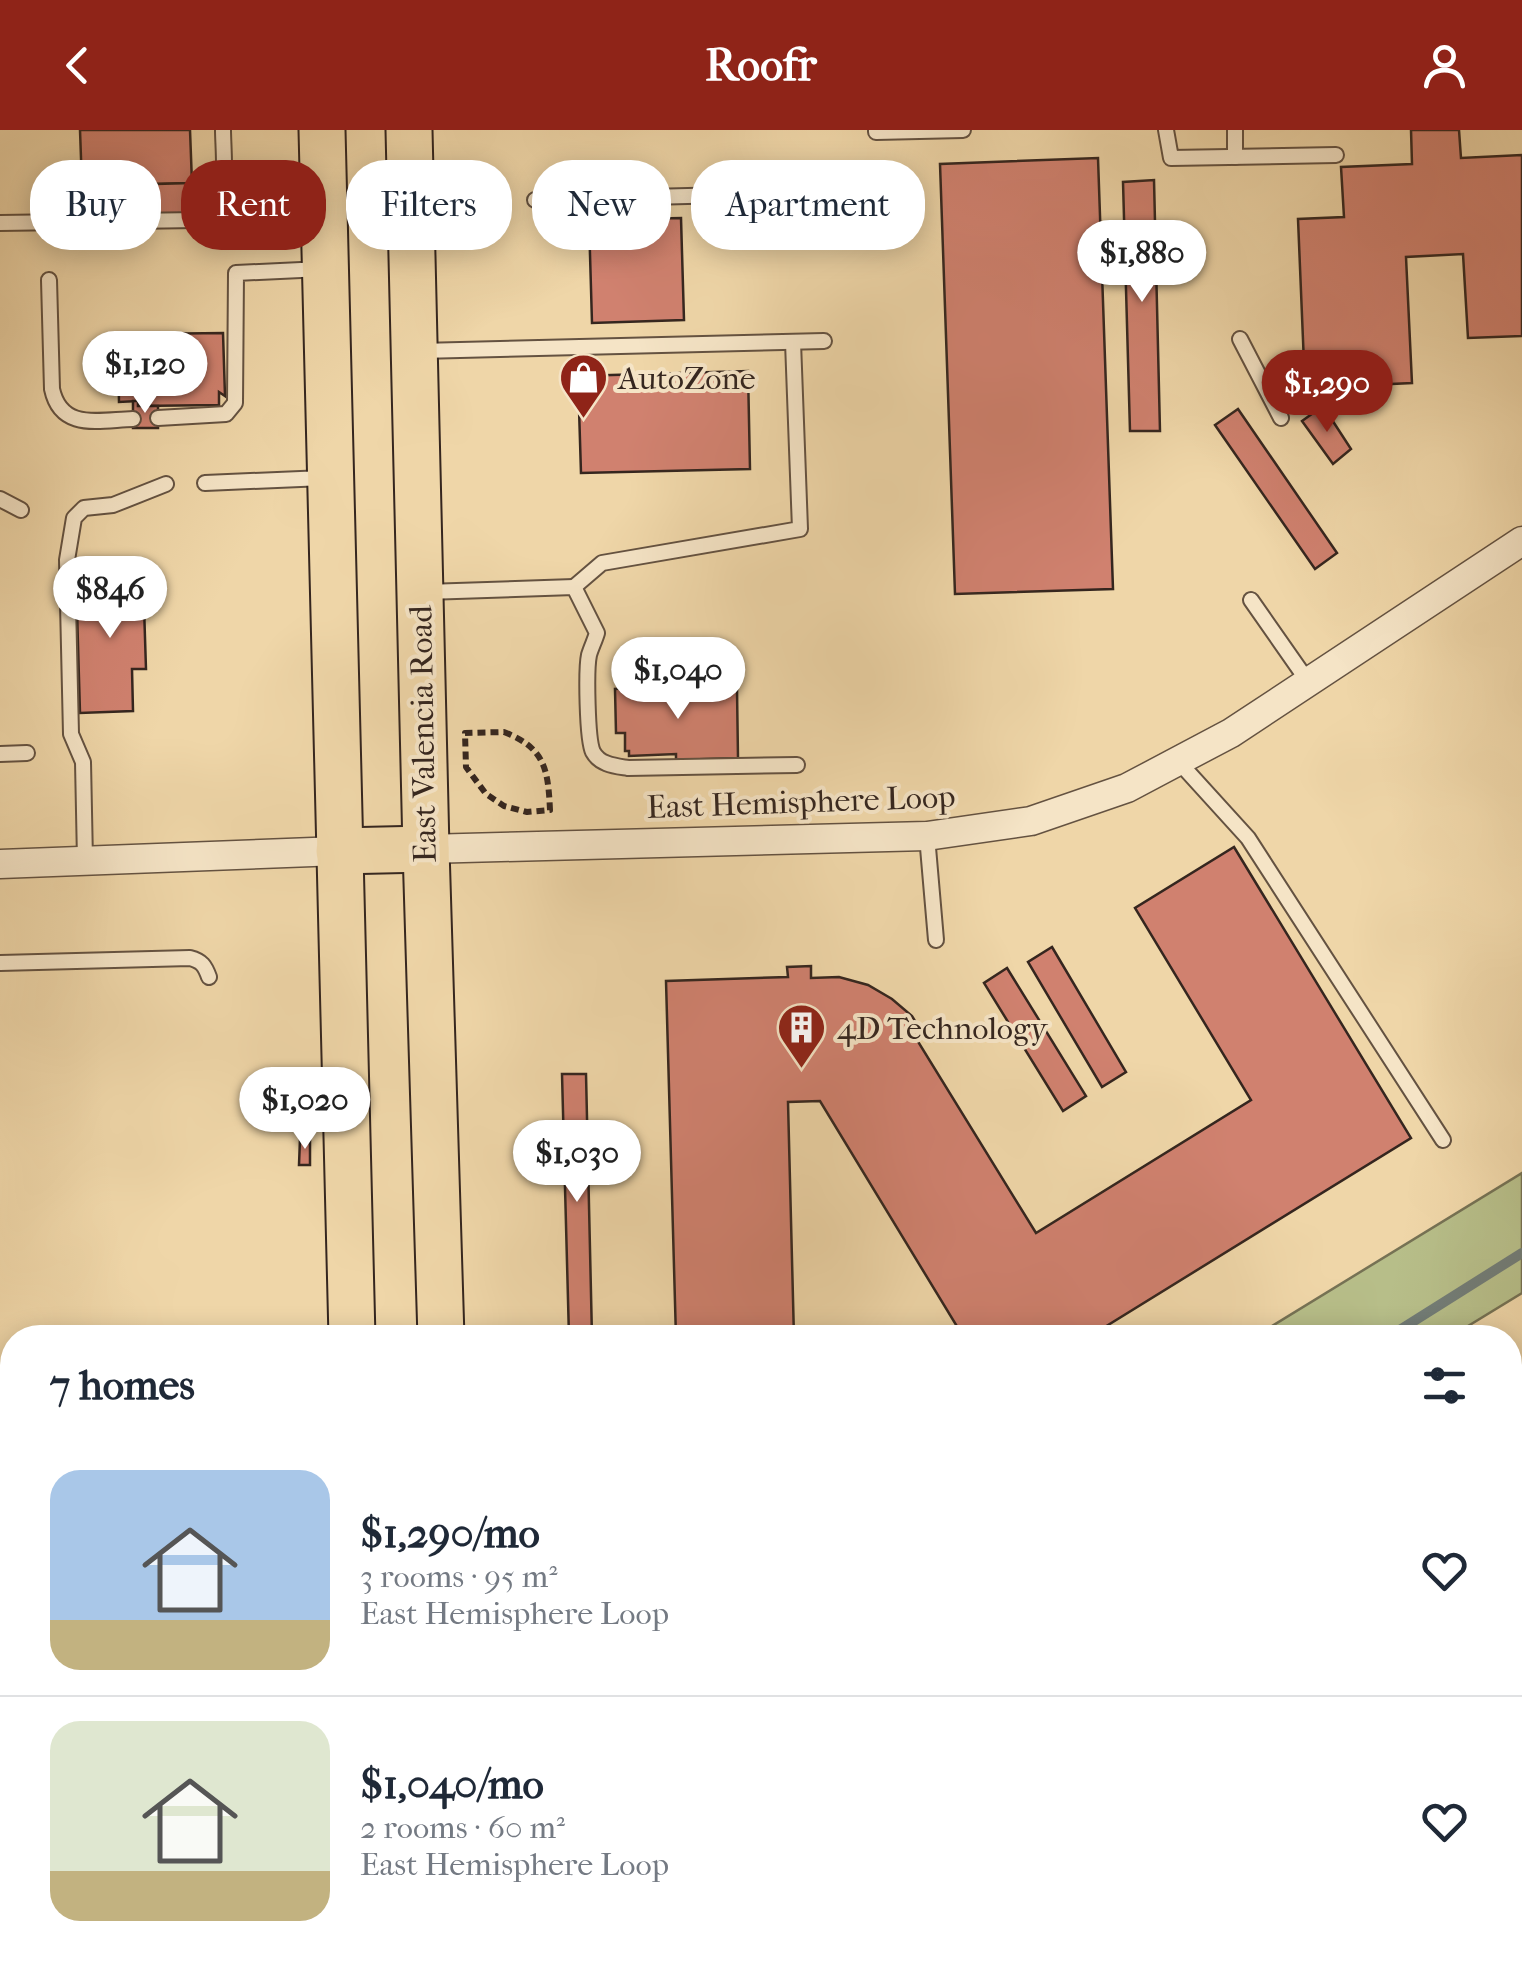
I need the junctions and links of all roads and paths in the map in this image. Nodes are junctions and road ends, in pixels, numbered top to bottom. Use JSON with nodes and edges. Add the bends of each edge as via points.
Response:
{"nodes":[{"id":1,"x":223,"y":130,"type":"edge"},
{"id":2,"x":322,"y":130,"type":"edge"},
{"id":3,"x":410,"y":130,"type":"edge"},
{"id":4,"x":876,"y":130,"type":"edge"},
{"id":5,"x":964,"y":130,"type":"edge"},
{"id":6,"x":1166,"y":130,"type":"edge"},
{"id":7,"x":1235,"y":130,"type":"edge"},
{"id":8,"x":1336,"y":155,"type":"dead end"},
{"id":9,"x":1236,"y":157,"type":"junction"},
{"id":10,"x":0,"y":224,"type":"edge"},
{"id":11,"x":325,"y":269,"type":"junction"},
{"id":12,"x":49,"y":280,"type":"dead end"},
{"id":13,"x":1240,"y":339,"type":"dead end"},
{"id":14,"x":824,"y":340,"type":"dead end"},
{"id":15,"x":793,"y":342,"type":"junction"},
{"id":16,"x":413,"y":352,"type":"junction"},
{"id":17,"x":158,"y":418,"type":"dead end"},
{"id":18,"x":1280,"y":418,"type":"dead end"},
{"id":19,"x":133,"y":419,"type":"dead end"},
{"id":20,"x":330,"y":478,"type":"junction"},
{"id":21,"x":206,"y":483,"type":"dead end"},
{"id":22,"x":166,"y":484,"type":"dead end"},
{"id":23,"x":0,"y":499,"type":"edge"},
{"id":24,"x":21,"y":510,"type":"dead end"},
{"id":25,"x":1522,"y":540,"type":"edge"},
{"id":26,"x":574,"y":588,"type":"junction"},
{"id":27,"x":420,"y":592,"type":"junction"},
{"id":28,"x":1251,"y":600,"type":"dead end"},
{"id":29,"x":1309,"y":683,"type":"junction"},
{"id":30,"x":27,"y":753,"type":"dead end"},
{"id":31,"x":0,"y":754,"type":"edge"},
{"id":32,"x":1178,"y":761,"type":"junction"},
{"id":33,"x":797,"y":764,"type":"dead end"},
{"id":34,"x":466,"y":767,"type":"joint"},
{"id":35,"x":927,"y":836,"type":"junction"},
{"id":36,"x":426,"y":849,"type":"junction"},
{"id":37,"x":339,"y":851,"type":"junction"},
{"id":38,"x":85,"y":860,"type":"junction"},
{"id":39,"x":0,"y":864,"type":"edge"},
{"id":40,"x":936,"y":940,"type":"dead end"},
{"id":41,"x":0,"y":962,"type":"edge"},
{"id":42,"x":209,"y":976,"type":"dead end"},
{"id":43,"x":1443,"y":1140,"type":"dead end"},
{"id":44,"x":352,"y":1325,"type":"edge"},
{"id":45,"x":440,"y":1325,"type":"edge"}],
"edges":[{"from":1,"to":10,"type":"lane","via":[[223,193],[212,216]]},
{"from":2,"to":11,"type":"main road"},
{"from":3,"to":16,"type":"main road","name":"East Valencia Road"},
{"from":4,"to":5,"type":"lane"},
{"from":6,"to":9,"type":"lane","via":[[1171,158]]},
{"from":7,"to":9,"type":"lane"},
{"from":8,"to":9,"type":"lane"},
{"from":11,"to":17,"type":"lane","via":[[236,273],[236,403],[219,416]]},
{"from":11,"to":20,"type":"main road"},
{"from":12,"to":19,"type":"lane","via":[[55,403],[86,421]]},
{"from":13,"to":18,"type":"lane"},
{"from":14,"to":15,"type":"lane"},
{"from":15,"to":16,"type":"lane"},
{"from":15,"to":26,"type":"lane","via":[[800,529],[602,563]]},
{"from":16,"to":27,"type":"main road","name":"East Valencia Road"},
{"from":20,"to":21,"type":"lane"},
{"from":20,"to":37,"type":"main road"},
{"from":22,"to":38,"type":"lane","via":[[113,505],[84,508],[74,518],[67,560],[71,734],[84,762]]},
{"from":23,"to":24,"type":"lane"},
{"from":25,"to":29,"type":"street","name":"East Hemisphere Loop"},
{"from":26,"to":27,"type":"lane"},
{"from":26,"to":33,"type":"lane","via":[[598,632],[589,658],[590,730],[592,751],[601,761],[628,768]]},
{"from":27,"to":36,"type":"main road","name":"East Valencia Road"},
{"from":28,"to":29,"type":"lane"},
{"from":29,"to":32,"type":"street","name":"East Hemisphere Loop"},
{"from":30,"to":31,"type":"lane"},
{"from":32,"to":35,"type":"street","name":"East Hemisphere Loop","via":[[1126,788],[1031,821]]},
{"from":32,"to":43,"type":"lane","via":[[1248,838]]},
{"from":34,"to":34,"type":"path","via":[[504,806],[550,810],[549,776],[522,740],[504,732],[465,733]]},
{"from":35,"to":36,"type":"street","name":"East Hemisphere Loop"},
{"from":35,"to":40,"type":"lane"},
{"from":36,"to":37,"type":"main road"},
{"from":36,"to":45,"type":"main road","name":"East Valencia Road"},
{"from":37,"to":38,"type":"street"},
{"from":37,"to":44,"type":"main road"},
{"from":38,"to":39,"type":"street"},
{"from":41,"to":42,"type":"lane","via":[[190,958]]}]}
